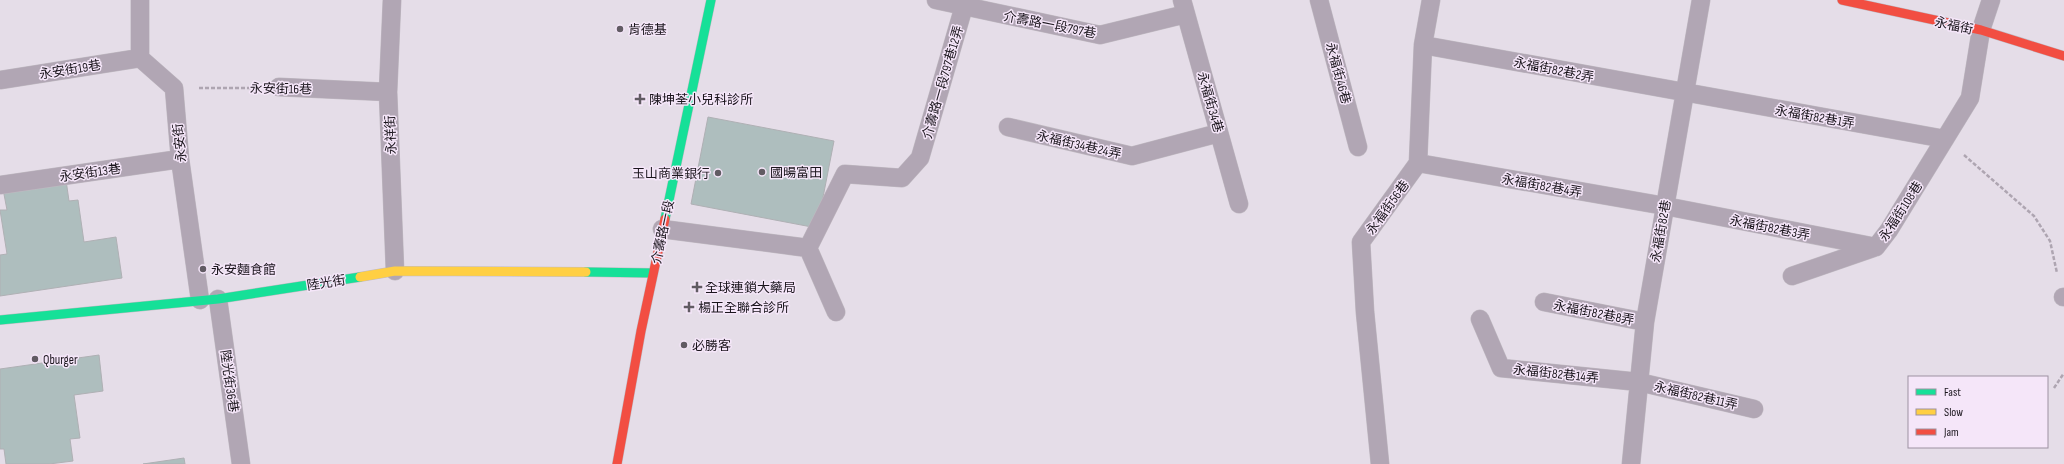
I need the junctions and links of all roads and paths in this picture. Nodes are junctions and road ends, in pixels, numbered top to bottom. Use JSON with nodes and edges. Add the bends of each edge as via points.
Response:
{"nodes":[{"id":1,"x":140,"y":0,"type":"edge"},
{"id":2,"x":392,"y":0,"type":"edge"},
{"id":3,"x":711,"y":0,"type":"edge"},
{"id":4,"x":936,"y":0,"type":"edge"},
{"id":5,"x":1319,"y":0,"type":"edge"},
{"id":6,"x":1431,"y":0,"type":"edge"},
{"id":7,"x":1701,"y":0,"type":"edge"},
{"id":8,"x":1842,"y":0,"type":"edge"},
{"id":9,"x":1991,"y":0,"type":"edge"},
{"id":10,"x":964,"y":6,"type":"junction"},
{"id":11,"x":1184,"y":7,"type":"edge"},
{"id":12,"x":1981,"y":30,"type":"junction"},
{"id":13,"x":1423,"y":45,"type":"junction"},
{"id":14,"x":2064,"y":56,"type":"edge"},
{"id":15,"x":140,"y":58,"type":"junction"},
{"id":16,"x":0,"y":80,"type":"edge"},
{"id":17,"x":279,"y":87,"type":"joint"},
{"id":18,"x":174,"y":88,"type":"junction"},
{"id":19,"x":388,"y":92,"type":"junction"},
{"id":20,"x":1684,"y":94,"type":"junction"},
{"id":21,"x":1008,"y":127,"type":"dead end"},
{"id":22,"x":1220,"y":133,"type":"junction"},
{"id":23,"x":1945,"y":139,"type":"junction"},
{"id":24,"x":1358,"y":146,"type":"dead end"},
{"id":25,"x":180,"y":159,"type":"junction"},
{"id":26,"x":1418,"y":163,"type":"junction"},
{"id":27,"x":0,"y":185,"type":"edge"},
{"id":28,"x":1239,"y":204,"type":"dead end"},
{"id":29,"x":1665,"y":206,"type":"junction"},
{"id":30,"x":662,"y":229,"type":"junction"},
{"id":31,"x":1876,"y":247,"type":"junction"},
{"id":32,"x":808,"y":248,"type":"junction"},
{"id":33,"x":396,"y":271,"type":"junction"},
{"id":34,"x":653,"y":273,"type":"junction"},
{"id":35,"x":1792,"y":276,"type":"dead end"},
{"id":36,"x":2063,"y":297,"type":"edge"},
{"id":37,"x":218,"y":299,"type":"junction"},
{"id":38,"x":200,"y":300,"type":"junction"},
{"id":39,"x":1544,"y":302,"type":"dead end"},
{"id":40,"x":836,"y":312,"type":"dead end"},
{"id":41,"x":1480,"y":319,"type":"dead end"},
{"id":42,"x":0,"y":320,"type":"edge"},
{"id":43,"x":1645,"y":322,"type":"junction"},
{"id":44,"x":2064,"y":373,"type":"edge"},
{"id":45,"x":1639,"y":382,"type":"junction"},
{"id":46,"x":2054,"y":388,"type":"dead end"},
{"id":47,"x":1754,"y":409,"type":"dead end"},
{"id":48,"x":241,"y":464,"type":"edge"},
{"id":49,"x":617,"y":464,"type":"edge"},
{"id":50,"x":1380,"y":464,"type":"edge"},
{"id":51,"x":1631,"y":464,"type":"edge"}],
"edges":[{"from":1,"to":15,"type":"lane"},
{"from":2,"to":19,"type":"lane","name":"永祥街"},
{"from":3,"to":30,"type":"street","name":"介壽路一段"},
{"from":4,"to":10,"type":"lane","name":"介壽路一段797巷"},
{"from":5,"to":24,"type":"lane","name":"永福街46巷"},
{"from":6,"to":13,"type":"lane"},
{"from":7,"to":20,"type":"lane","name":"永福街82巷"},
{"from":8,"to":12,"type":"street","name":"永福街"},
{"from":9,"to":12,"type":"lane","name":"永福街108巷"},
{"from":10,"to":11,"type":"lane","name":"介壽路一段797巷","via":[[1100,35]]},
{"from":10,"to":32,"type":"lane","name":"介壽路一段797巷12弄","via":[[920,158],[902,178],[845,174]]},
{"from":11,"to":22,"type":"lane","name":"永福街34巷"},
{"from":12,"to":14,"type":"street","name":"永福街"},
{"from":12,"to":23,"type":"lane","name":"永福街108巷","via":[[1970,98]]},
{"from":13,"to":20,"type":"lane","name":"永福街82巷2弄"},
{"from":13,"to":26,"type":"lane"},
{"from":15,"to":16,"type":"lane","name":"永安街19巷"},
{"from":15,"to":18,"type":"lane"},
{"from":17,"to":18,"type":"path","name":"永安街16巷"},
{"from":17,"to":19,"type":"lane","name":"永安街16巷"},
{"from":18,"to":25,"type":"lane","name":"永安街"},
{"from":19,"to":33,"type":"lane","name":"永祥街"},
{"from":20,"to":23,"type":"lane","name":"永福街82巷1弄"},
{"from":20,"to":29,"type":"lane","name":"永福街82巷"},
{"from":21,"to":22,"type":"lane","name":"永福街34巷24弄","via":[[1132,156]]},
{"from":22,"to":28,"type":"lane","name":"永福街34巷"},
{"from":23,"to":31,"type":"lane","name":"永福街108巷","via":[[1890,230]]},
{"from":23,"to":36,"type":"path","via":[[2034,216],[2050,241]]},
{"from":25,"to":27,"type":"lane","name":"永安街13巷"},
{"from":25,"to":38,"type":"lane","name":"永安街"},
{"from":26,"to":29,"type":"lane","name":"永福街82巷4弄"},
{"from":26,"to":50,"type":"lane","name":"永福街56巷","via":[[1361,242],[1364,312]]},
{"from":29,"to":31,"type":"lane","name":"永福街82巷3弄"},
{"from":29,"to":43,"type":"lane","name":"永福街82巷"},
{"from":30,"to":32,"type":"lane"},
{"from":30,"to":34,"type":"street","name":"介壽路一段"},
{"from":31,"to":35,"type":"lane","name":"永福街108巷"},
{"from":32,"to":40,"type":"lane"},
{"from":33,"to":34,"type":"street","name":"陸光街"},
{"from":33,"to":37,"type":"street","name":"陸光街"},
{"from":34,"to":49,"type":"street","name":"介壽路一段"},
{"from":37,"to":38,"type":"street","name":"陸光街"},
{"from":37,"to":48,"type":"lane","name":"陸光街36巷"},
{"from":38,"to":42,"type":"street","name":"陸光街"},
{"from":39,"to":43,"type":"lane","name":"永福街82巷8弄"},
{"from":41,"to":45,"type":"lane","name":"永福街82巷14弄","via":[[1501,368]]},
{"from":43,"to":45,"type":"lane","name":"永福街82巷"},
{"from":44,"to":46,"type":"path"},
{"from":45,"to":47,"type":"lane","name":"永福街82巷11弄"},
{"from":45,"to":51,"type":"lane","name":"永福街82巷"}]}
